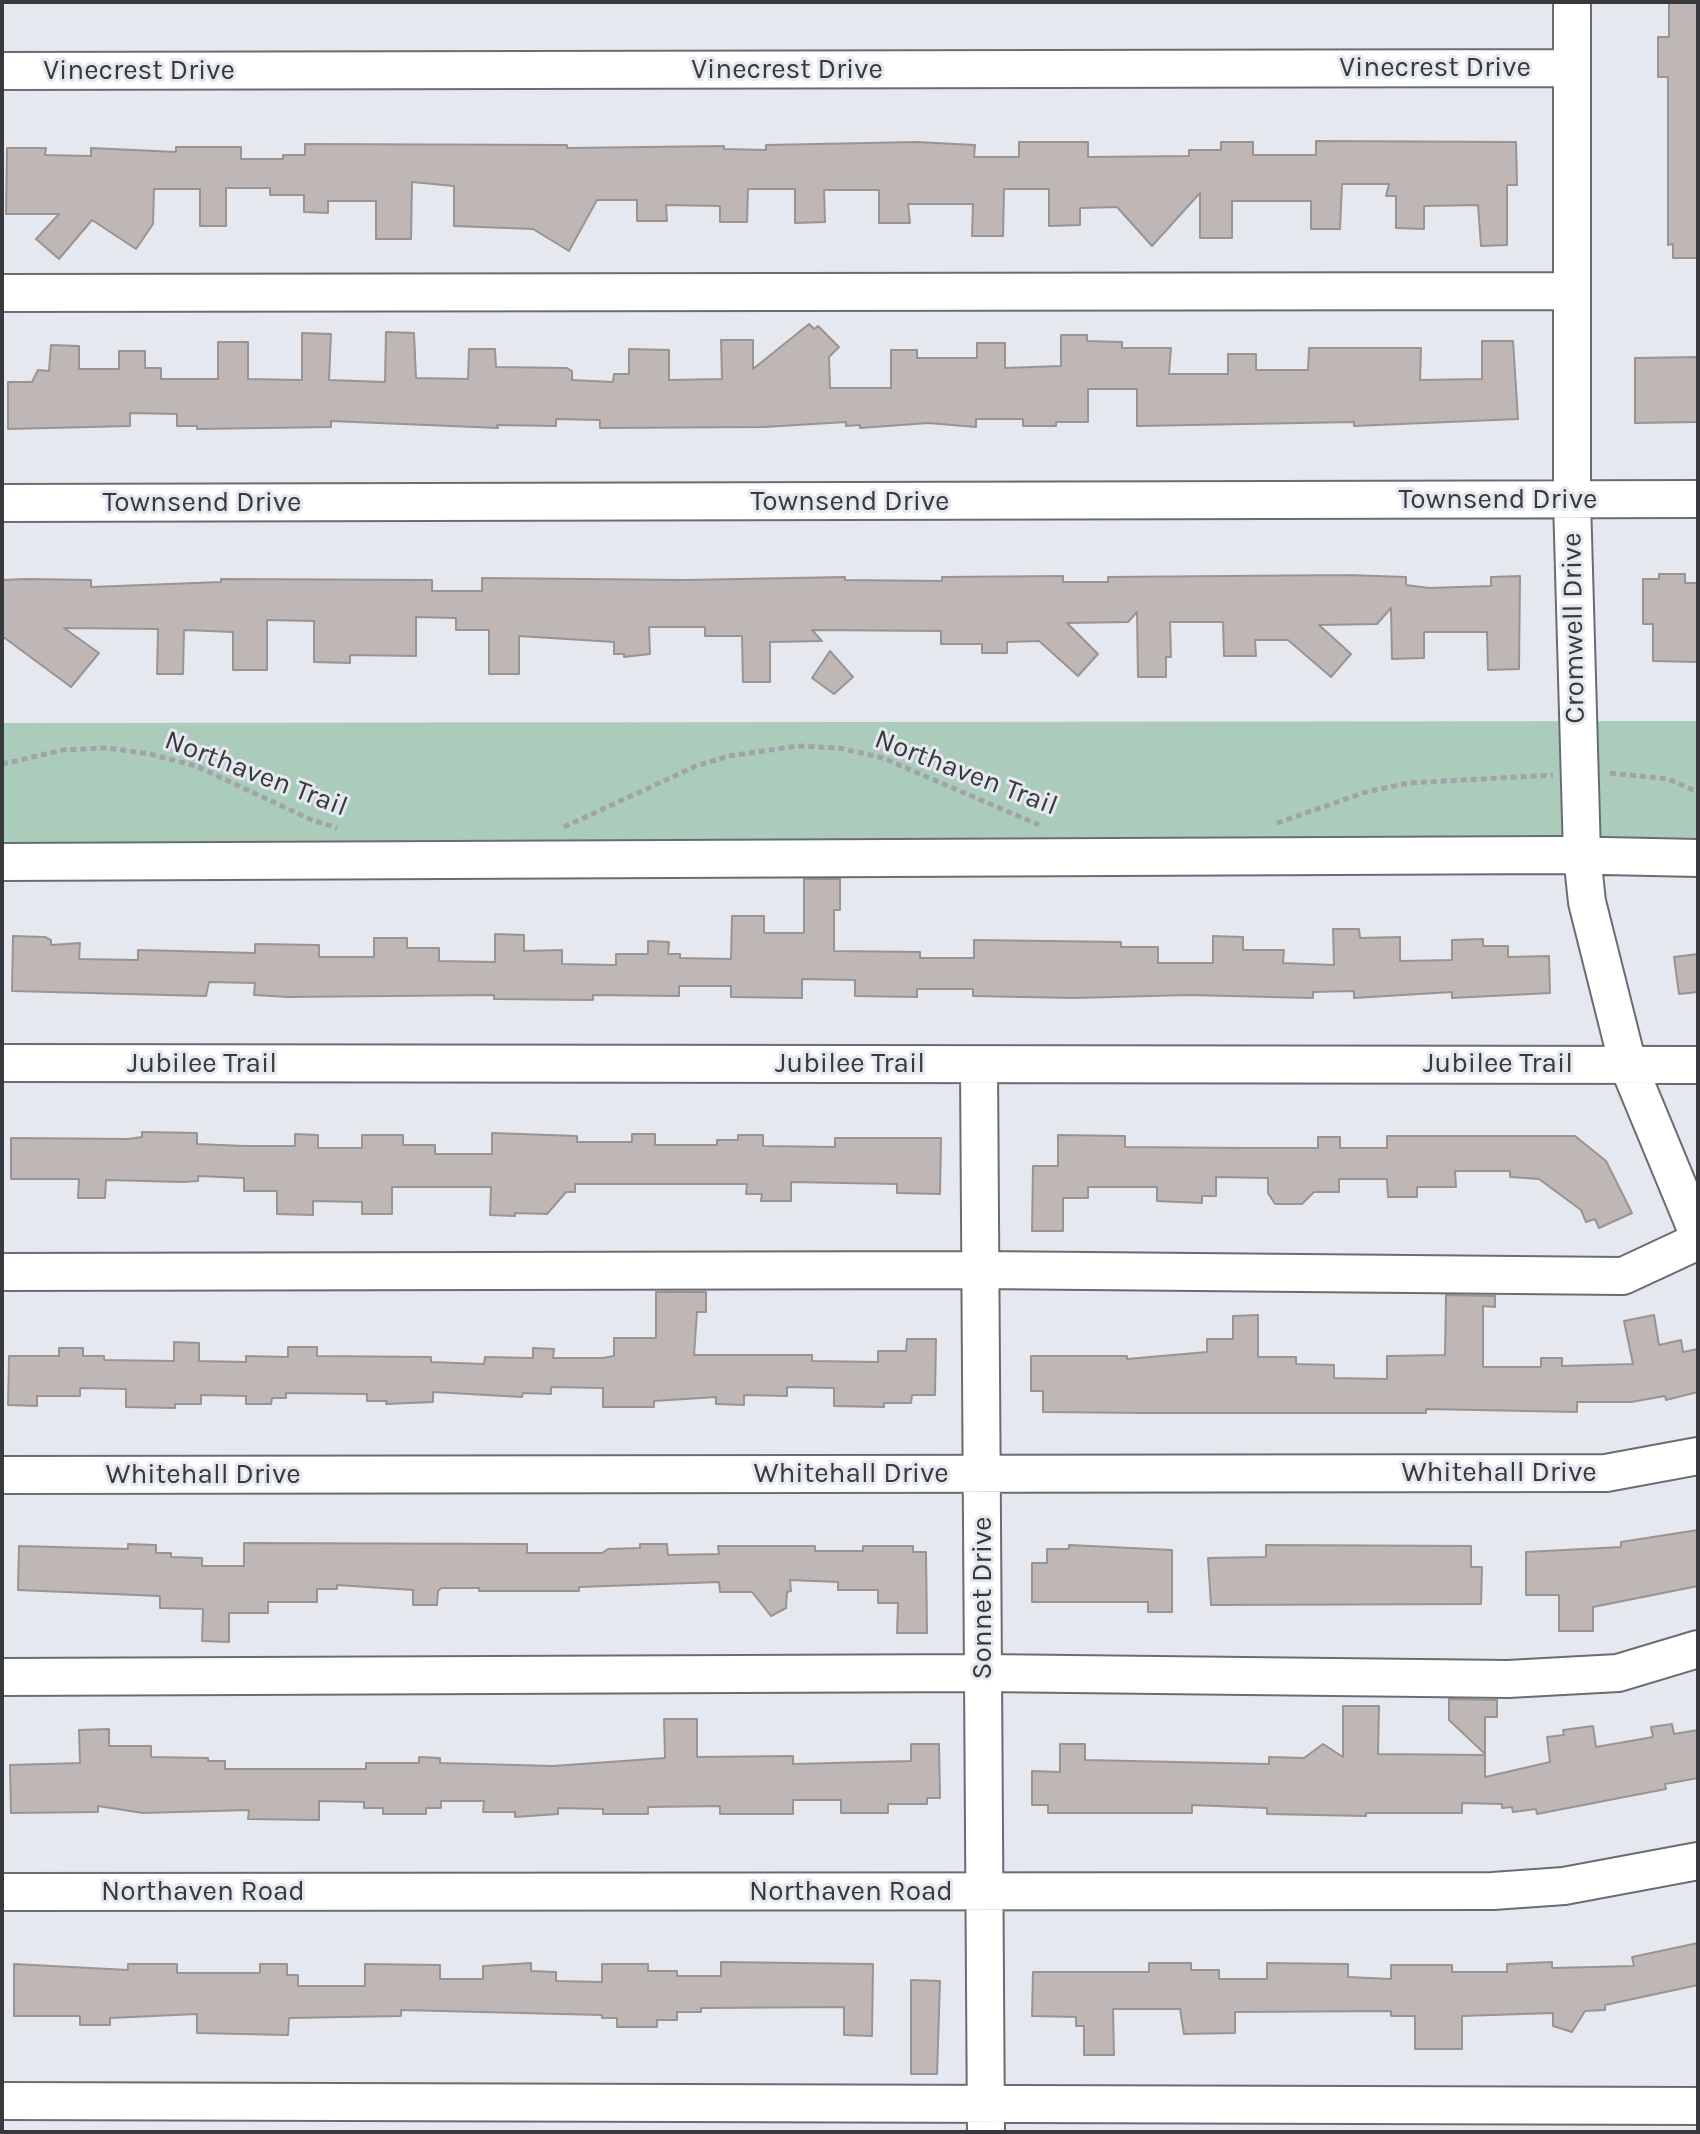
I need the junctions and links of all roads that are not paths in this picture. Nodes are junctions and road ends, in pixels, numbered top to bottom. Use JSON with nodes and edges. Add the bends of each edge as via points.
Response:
{"nodes":[{"id":1,"x":1572,"y":2,"type":"edge"},
{"id":2,"x":1572,"y":68,"type":"junction"},
{"id":3,"x":2,"y":71,"type":"edge"},
{"id":4,"x":1572,"y":291,"type":"junction"},
{"id":5,"x":2,"y":293,"type":"edge"},
{"id":6,"x":1698,"y":499,"type":"edge"},
{"id":7,"x":1572,"y":500,"type":"junction"},
{"id":8,"x":2,"y":503,"type":"edge"},
{"id":9,"x":1582,"y":855,"type":"junction"},
{"id":10,"x":1698,"y":858,"type":"edge"},
{"id":11,"x":2,"y":862,"type":"edge"},
{"id":12,"x":2,"y":1063,"type":"edge"},
{"id":13,"x":979,"y":1065,"type":"junction"},
{"id":14,"x":1628,"y":1065,"type":"junction"},
{"id":15,"x":1698,"y":1065,"type":"edge"},
{"id":16,"x":1698,"y":1234,"type":"edge"},
{"id":17,"x":1698,"y":1241,"type":"edge"},
{"id":18,"x":981,"y":1270,"type":"junction"},
{"id":19,"x":2,"y":1272,"type":"edge"},
{"id":20,"x":1698,"y":1456,"type":"edge"},
{"id":21,"x":984,"y":1474,"type":"junction"},
{"id":22,"x":2,"y":1475,"type":"edge"},
{"id":23,"x":1698,"y":1649,"type":"edge"},
{"id":24,"x":983,"y":1673,"type":"junction"},
{"id":25,"x":2,"y":1677,"type":"edge"},
{"id":26,"x":1698,"y":1861,"type":"edge"},
{"id":27,"x":2,"y":1892,"type":"edge"},
{"id":28,"x":983,"y":1892,"type":"junction"},
{"id":29,"x":2,"y":2101,"type":"edge"},
{"id":30,"x":1698,"y":2106,"type":"edge"},
{"id":31,"x":986,"y":2117,"type":"edge"}],
"edges":[{"from":1,"to":2,"type":"street","name":"Cromwell Drive"},
{"from":2,"to":3,"type":"street","name":"Vinecrest Drive"},
{"from":2,"to":4,"type":"street","name":"Cromwell Drive"},
{"from":4,"to":5,"type":"street"},
{"from":4,"to":7,"type":"street","name":"Cromwell Drive"},
{"from":6,"to":7,"type":"street","name":"Townsend Drive"},
{"from":7,"to":8,"type":"street","name":"Townsend Drive"},
{"from":7,"to":9,"type":"street","name":"Cromwell Drive"},
{"from":9,"to":10,"type":"street"},
{"from":9,"to":11,"type":"street"},
{"from":9,"to":14,"type":"street","name":"Cromwell Drive","via":[[1587,902]]},
{"from":12,"to":13,"type":"street","name":"Jubilee Trail"},
{"from":13,"to":14,"type":"street","name":"Jubilee Trail"},
{"from":13,"to":18,"type":"street","name":"Sonnet Drive"},
{"from":14,"to":15,"type":"street","name":"Jubilee Trail"},
{"from":14,"to":16,"type":"street","name":"Cromwell Drive"},
{"from":17,"to":18,"type":"street","via":[[1623,1276]]},
{"from":18,"to":19,"type":"street"},
{"from":18,"to":21,"type":"street","name":"Sonnet Drive"},
{"from":20,"to":21,"type":"street","name":"Whitehall Drive","via":[[1606,1473]]},
{"from":21,"to":22,"type":"street","name":"Whitehall Drive"},
{"from":21,"to":24,"type":"street","name":"Sonnet Drive"},
{"from":23,"to":24,"type":"street","via":[[1618,1673],[1508,1679]]},
{"from":24,"to":25,"type":"street"},
{"from":24,"to":28,"type":"street","name":"Sonnet Drive"},
{"from":26,"to":28,"type":"street","name":"Northaven Road","via":[[1564,1886],[1493,1891]]},
{"from":27,"to":28,"type":"street","name":"Northaven Road"},
{"from":28,"to":31,"type":"street","name":"Sonnet Drive"},
{"from":29,"to":31,"type":"street"},
{"from":30,"to":31,"type":"street"}]}
